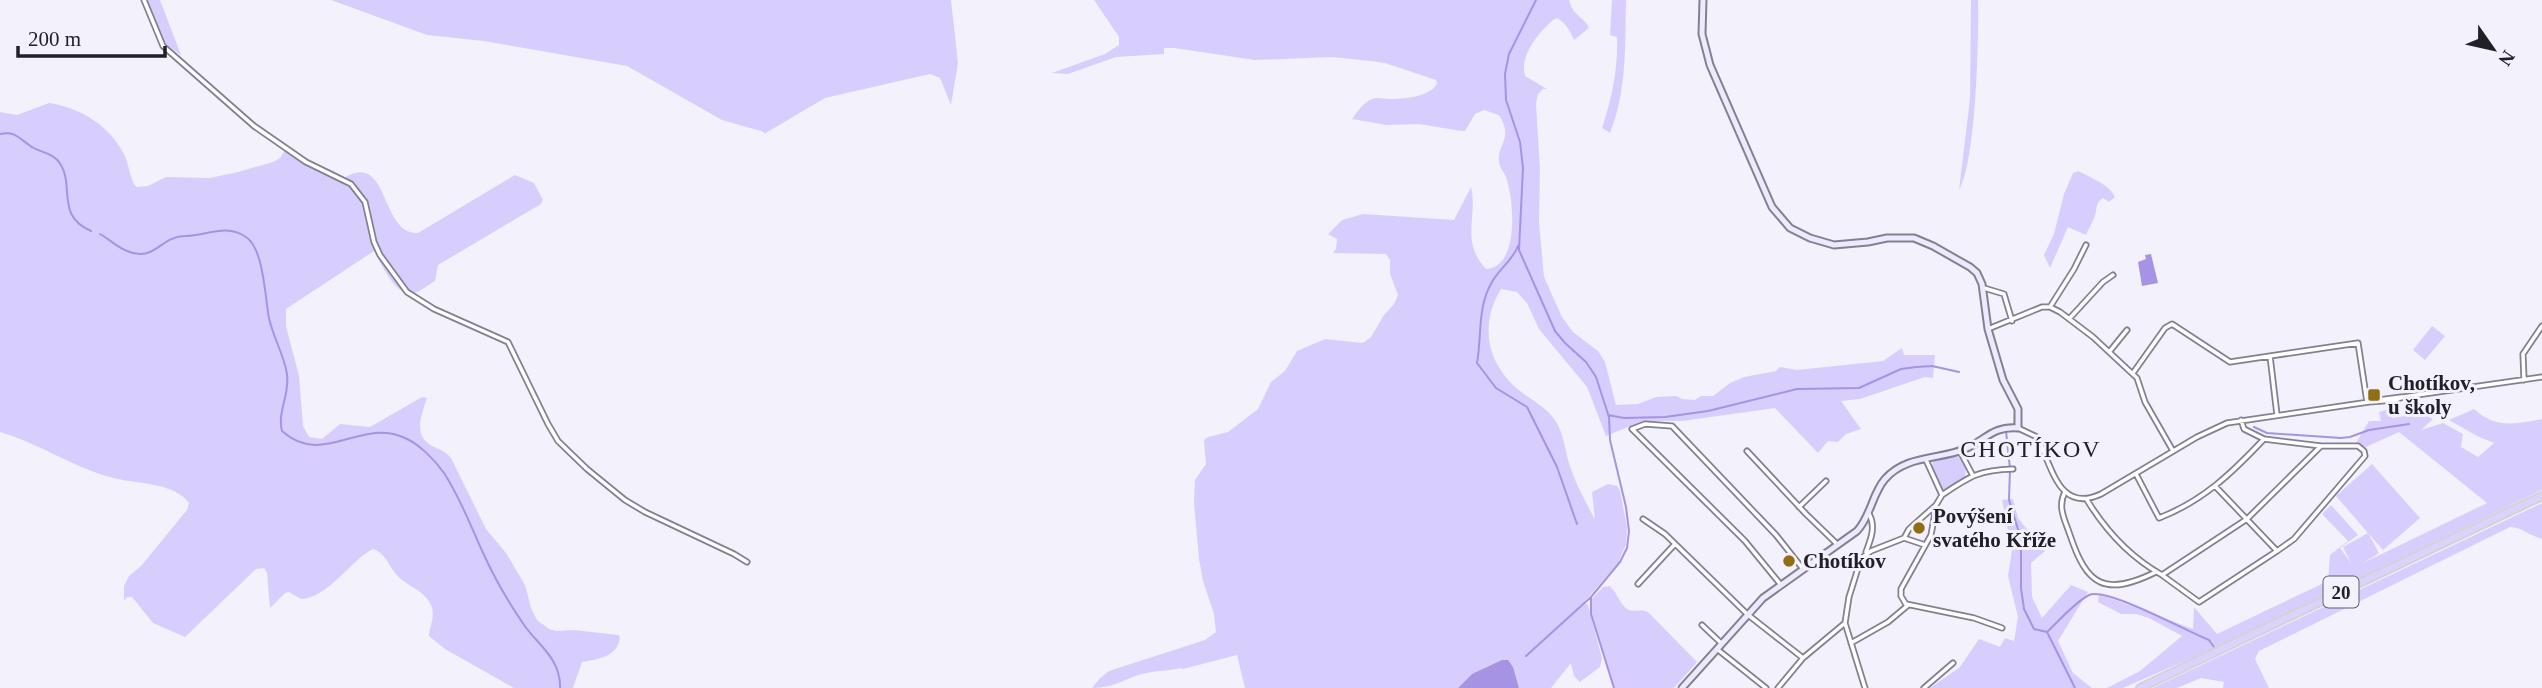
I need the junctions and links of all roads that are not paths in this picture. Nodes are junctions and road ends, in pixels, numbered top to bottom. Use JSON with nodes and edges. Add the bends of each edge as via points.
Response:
{"nodes":[{"id":1,"x":144,"y":0,"type":"edge"},
{"id":2,"x":1703,"y":0,"type":"edge"},
{"id":3,"x":2086,"y":245,"type":"dead end"},
{"id":4,"x":2113,"y":275,"type":"dead end"},
{"id":5,"x":1983,"y":288,"type":"junction"},
{"id":6,"x":2050,"y":307,"type":"junction"},
{"id":7,"x":2069,"y":319,"type":"junction"},
{"id":8,"x":2011,"y":321,"type":"junction"},
{"id":9,"x":2542,"y":326,"type":"edge"},
{"id":10,"x":1988,"y":330,"type":"junction"},
{"id":11,"x":2127,"y":330,"type":"dead end"},
{"id":12,"x":2110,"y":351,"type":"junction"},
{"id":13,"x":2270,"y":356,"type":"junction"},
{"id":14,"x":2133,"y":373,"type":"junction"},
{"id":15,"x":2542,"y":377,"type":"edge"},
{"id":16,"x":2525,"y":380,"type":"junction"},
{"id":17,"x":2368,"y":402,"type":"junction"},
{"id":18,"x":2277,"y":415,"type":"junction"},
{"id":19,"x":2241,"y":420,"type":"junction"},
{"id":20,"x":2018,"y":428,"type":"junction"},
{"id":21,"x":2264,"y":439,"type":"junction"},
{"id":22,"x":2321,"y":446,"type":"junction"},
{"id":23,"x":1747,"y":451,"type":"dead end"},
{"id":24,"x":1960,"y":451,"type":"junction"},
{"id":25,"x":2173,"y":451,"type":"junction"},
{"id":26,"x":1925,"y":458,"type":"junction"},
{"id":27,"x":2010,"y":469,"type":"dead end"},
{"id":28,"x":2136,"y":474,"type":"junction"},
{"id":29,"x":1972,"y":475,"type":"junction"},
{"id":30,"x":1826,"y":481,"type":"dead end"},
{"id":31,"x":2215,"y":486,"type":"junction"},
{"id":32,"x":2065,"y":492,"type":"junction"},
{"id":33,"x":1942,"y":495,"type":"junction"},
{"id":34,"x":2542,"y":496,"type":"edge"},
{"id":35,"x":2087,"y":500,"type":"junction"},
{"id":36,"x":1936,"y":505,"type":"junction"},
{"id":37,"x":1799,"y":507,"type":"junction"},
{"id":38,"x":1869,"y":514,"type":"junction"},
{"id":39,"x":1643,"y":519,"type":"dead end"},
{"id":40,"x":2246,"y":519,"type":"junction"},
{"id":41,"x":1904,"y":538,"type":"junction"},
{"id":42,"x":1675,"y":544,"type":"junction"},
{"id":43,"x":1838,"y":545,"type":"junction"},
{"id":44,"x":1925,"y":545,"type":"junction"},
{"id":45,"x":2277,"y":551,"type":"junction"},
{"id":46,"x":1866,"y":554,"type":"junction"},
{"id":47,"x":747,"y":562,"type":"dead end"},
{"id":48,"x":1803,"y":569,"type":"junction"},
{"id":49,"x":2156,"y":572,"type":"junction"},
{"id":50,"x":2162,"y":575,"type":"junction"},
{"id":51,"x":1638,"y":584,"type":"dead end"},
{"id":52,"x":1781,"y":585,"type":"junction"},
{"id":53,"x":1906,"y":604,"type":"junction"},
{"id":54,"x":1747,"y":614,"type":"junction"},
{"id":55,"x":1845,"y":623,"type":"junction"},
{"id":56,"x":1702,"y":625,"type":"dead end"},
{"id":57,"x":2002,"y":628,"type":"dead end"},
{"id":58,"x":1721,"y":643,"type":"junction"},
{"id":59,"x":1851,"y":643,"type":"junction"},
{"id":60,"x":1717,"y":649,"type":"junction"},
{"id":61,"x":1803,"y":658,"type":"junction"},
{"id":62,"x":1953,"y":663,"type":"dead end"},
{"id":63,"x":1682,"y":688,"type":"edge"},
{"id":64,"x":1766,"y":688,"type":"edge"},
{"id":65,"x":1778,"y":688,"type":"edge"},
{"id":66,"x":1865,"y":688,"type":"edge"},
{"id":67,"x":1924,"y":688,"type":"edge"},
{"id":68,"x":2140,"y":688,"type":"edge"}],
"edges":[{"from":1,"to":47,"type":"street","via":[[163,46],[254,126],[306,162],[351,184],[365,202],[380,255],[407,292],[508,342],[558,441],[587,470],[645,513]]},
{"from":2,"to":5,"type":"street","via":[[1702,34],[1710,65],[1772,207],[1790,228],[1834,245],[1906,237],[1922,241],[1970,267]]},
{"from":3,"to":6,"type":"street"},
{"from":4,"to":7,"type":"street"},
{"from":5,"to":8,"type":"street","via":[[2004,294]]},
{"from":5,"to":10,"type":"street"},
{"from":6,"to":7,"type":"street"},
{"from":6,"to":8,"type":"street"},
{"from":7,"to":12,"type":"street"},
{"from":8,"to":10,"type":"street"},
{"from":9,"to":16,"type":"street","via":[[2523,354]]},
{"from":10,"to":20,"type":"street","via":[[2003,380],[2018,409]]},
{"from":11,"to":12,"type":"street"},
{"from":12,"to":14,"type":"street"},
{"from":13,"to":14,"type":"street","via":[[2230,362],[2170,324]]},
{"from":13,"to":17,"type":"street","via":[[2358,344]]},
{"from":13,"to":18,"type":"street"},
{"from":14,"to":25,"type":"street"},
{"from":15,"to":16,"type":"street"},
{"from":16,"to":17,"type":"street"},
{"from":17,"to":18,"type":"street"},
{"from":18,"to":19,"type":"street"},
{"from":19,"to":21,"type":"street","via":[[2244,429]]},
{"from":19,"to":25,"type":"street","via":[[2215,427]]},
{"from":20,"to":24,"type":"street","via":[[1988,433]]},
{"from":20,"to":32,"type":"street","via":[[2037,436]]},
{"from":21,"to":22,"type":"street"},
{"from":21,"to":31,"type":"street"},
{"from":22,"to":40,"type":"street"},
{"from":22,"to":45,"type":"street","via":[[2358,446],[2365,456],[2294,539]]},
{"from":23,"to":37,"type":"street"},
{"from":24,"to":26,"type":"street"},
{"from":24,"to":29,"type":"street"},
{"from":25,"to":28,"type":"street"},
{"from":26,"to":33,"type":"street"},
{"from":26,"to":38,"type":"street","via":[[1888,476]]},
{"from":27,"to":29,"type":"street"},
{"from":28,"to":31,"type":"street","via":[[2159,518]]},
{"from":28,"to":35,"type":"street"},
{"from":29,"to":33,"type":"street"},
{"from":30,"to":37,"type":"street"},
{"from":31,"to":40,"type":"street"},
{"from":32,"to":35,"type":"street"},
{"from":32,"to":49,"type":"street","via":[[2061,508],[2077,556],[2091,578],[2112,585]]},
{"from":33,"to":36,"type":"street"},
{"from":34,"to":68,"type":"main road","number":"20"},
{"from":35,"to":49,"type":"street","via":[[2123,546]]},
{"from":36,"to":41,"type":"street"},
{"from":36,"to":44,"type":"street","via":[[1934,527]]},
{"from":37,"to":43,"type":"street"},
{"from":38,"to":43,"type":"street","via":[[1857,531]]},
{"from":38,"to":46,"type":"street","via":[[1873,529]]},
{"from":39,"to":42,"type":"street"},
{"from":40,"to":45,"type":"street"},
{"from":40,"to":50,"type":"street"},
{"from":41,"to":44,"type":"street"},
{"from":41,"to":46,"type":"street"},
{"from":42,"to":51,"type":"street"},
{"from":42,"to":54,"type":"street"},
{"from":43,"to":48,"type":"street"},
{"from":44,"to":53,"type":"street","via":[[1901,589]]},
{"from":45,"to":50,"type":"street","via":[[2199,602]]},
{"from":46,"to":55,"type":"street","via":[[1854,580]]},
{"from":48,"to":52,"type":"street"},
{"from":48,"to":52,"type":"street","via":[[1672,426],[1645,424],[1632,429],[1745,541]]},
{"from":49,"to":50,"type":"street"},
{"from":52,"to":54,"type":"street"},
{"from":53,"to":57,"type":"street"},
{"from":53,"to":59,"type":"street","via":[[1888,622]]},
{"from":54,"to":58,"type":"street"},
{"from":54,"to":61,"type":"street"},
{"from":55,"to":59,"type":"street"},
{"from":55,"to":61,"type":"street"},
{"from":56,"to":58,"type":"street"},
{"from":58,"to":60,"type":"street"},
{"from":59,"to":66,"type":"street"},
{"from":60,"to":63,"type":"street"},
{"from":60,"to":64,"type":"street"},
{"from":61,"to":65,"type":"street"},
{"from":62,"to":67,"type":"street"}]}
